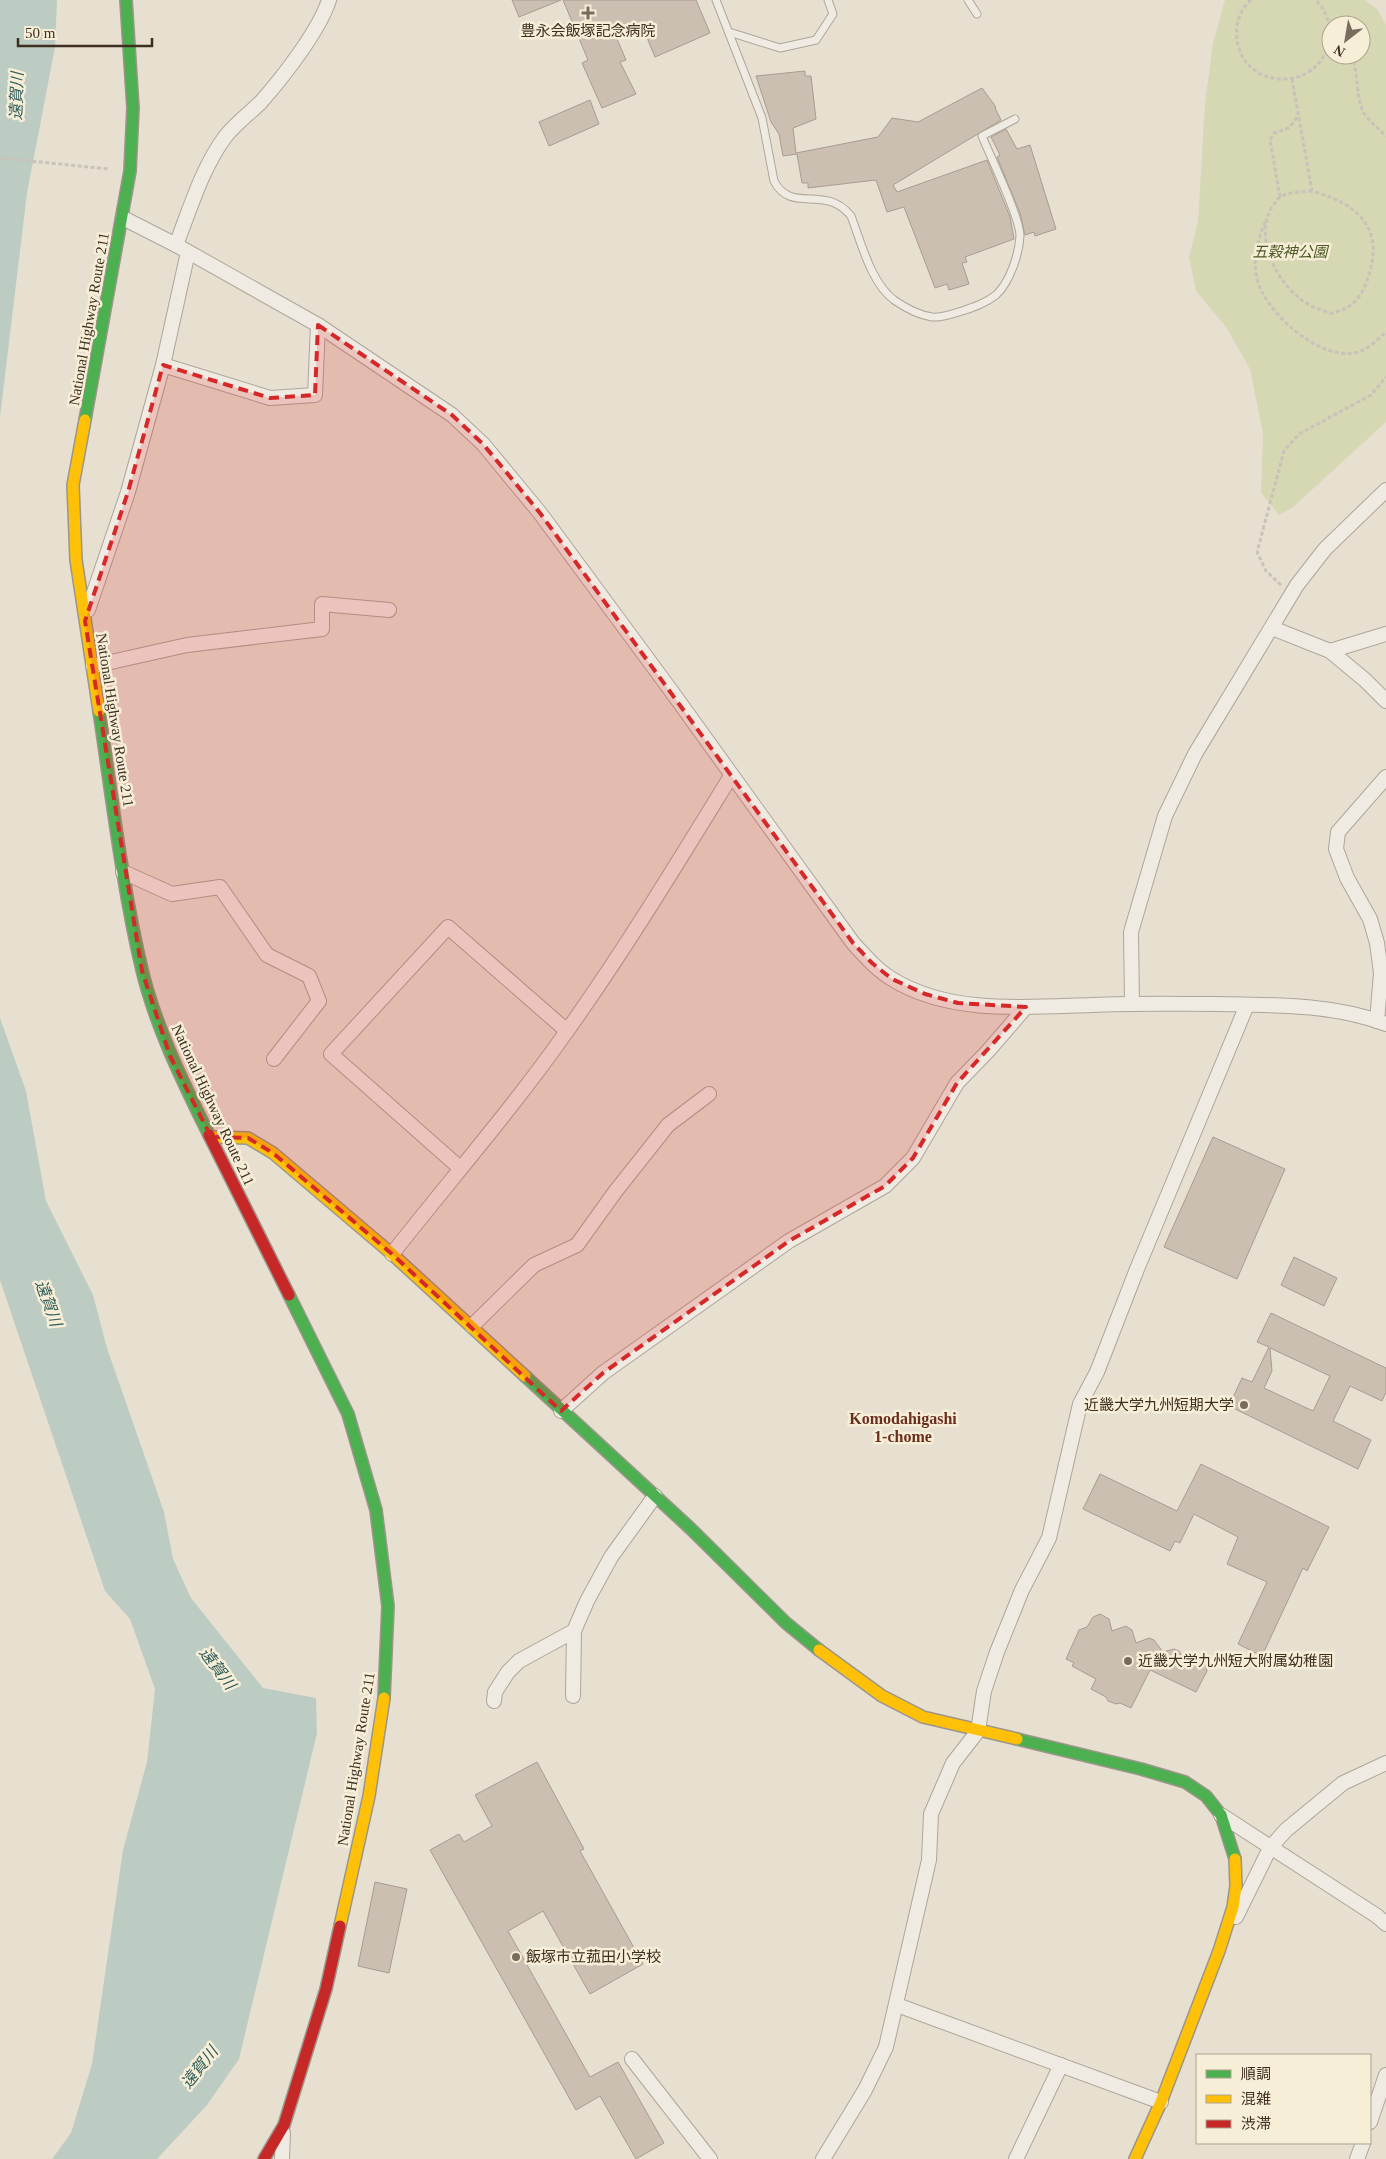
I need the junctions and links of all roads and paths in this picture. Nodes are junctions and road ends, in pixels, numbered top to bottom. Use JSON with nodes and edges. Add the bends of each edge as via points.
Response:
{"nodes":[{"id":1,"x":126,"y":0,"type":"edge"},
{"id":2,"x":329,"y":0,"type":"edge"},
{"id":3,"x":716,"y":0,"type":"edge"},
{"id":4,"x":828,"y":0,"type":"edge"},
{"id":5,"x":968,"y":0,"type":"edge"},
{"id":6,"x":1250,"y":0,"type":"edge"},
{"id":7,"x":1316,"y":0,"type":"edge"},
{"id":8,"x":977,"y":14,"type":"dead end"},
{"id":9,"x":1327,"y":15,"type":"edge"},
{"id":10,"x":729,"y":32,"type":"junction"},
{"id":11,"x":1321,"y":61,"type":"edge"},
{"id":12,"x":1354,"y":65,"type":"edge"},
{"id":13,"x":1292,"y":79,"type":"junction"},
{"id":14,"x":1298,"y":116,"type":"junction"},
{"id":15,"x":1014,"y":118,"type":"dead end"},
{"id":16,"x":1386,"y":136,"type":"edge"},
{"id":17,"x":0,"y":158,"type":"edge"},
{"id":18,"x":116,"y":169,"type":"dead end"},
{"id":19,"x":1312,"y":191,"type":"junction"},
{"id":20,"x":1280,"y":197,"type":"junction"},
{"id":21,"x":123,"y":218,"type":"junction"},
{"id":22,"x":1265,"y":221,"type":"junction"},
{"id":23,"x":182,"y":248,"type":"junction"},
{"id":24,"x":318,"y":324,"type":"junction"},
{"id":25,"x":1386,"y":332,"type":"edge"},
{"id":26,"x":163,"y":365,"type":"junction"},
{"id":27,"x":1386,"y":377,"type":"edge"},
{"id":28,"x":1386,"y":490,"type":"edge"},
{"id":29,"x":1291,"y":595,"type":"junction"},
{"id":30,"x":389,"y":610,"type":"dead end"},
{"id":31,"x":84,"y":621,"type":"junction"},
{"id":32,"x":1272,"y":628,"type":"junction"},
{"id":33,"x":1386,"y":634,"type":"edge"},
{"id":34,"x":1372,"y":638,"type":"junction"},
{"id":35,"x":1386,"y":644,"type":"edge"},
{"id":36,"x":1330,"y":651,"type":"junction"},
{"id":37,"x":93,"y":666,"type":"junction"},
{"id":38,"x":1386,"y":701,"type":"edge"},
{"id":39,"x":731,"y":776,"type":"junction"},
{"id":40,"x":1386,"y":777,"type":"edge"},
{"id":41,"x":123,"y":872,"type":"junction"},
{"id":42,"x":1132,"y":1003,"type":"junction"},
{"id":43,"x":1247,"y":1005,"type":"junction"},
{"id":44,"x":1026,"y":1007,"type":"junction"},
{"id":45,"x":1382,"y":1023,"type":"edge"},
{"id":46,"x":567,"y":1032,"type":"junction"},
{"id":47,"x":274,"y":1059,"type":"dead end"},
{"id":48,"x":709,"y":1094,"type":"dead end"},
{"id":49,"x":211,"y":1137,"type":"junction"},
{"id":50,"x":460,"y":1168,"type":"junction"},
{"id":51,"x":392,"y":1254,"type":"junction"},
{"id":52,"x":472,"y":1326,"type":"junction"},
{"id":53,"x":561,"y":1411,"type":"junction"},
{"id":54,"x":655,"y":1496,"type":"junction"},
{"id":55,"x":574,"y":1631,"type":"junction"},
{"id":56,"x":573,"y":1696,"type":"dead end"},
{"id":57,"x":494,"y":1701,"type":"dead end"},
{"id":58,"x":978,"y":1731,"type":"junction"},
{"id":59,"x":1386,"y":1763,"type":"edge"},
{"id":60,"x":1221,"y":1815,"type":"junction"},
{"id":61,"x":1270,"y":1848,"type":"junction"},
{"id":62,"x":1386,"y":1924,"type":"edge"},
{"id":63,"x":1219,"y":1951,"type":"junction"},
{"id":64,"x":897,"y":2005,"type":"junction"},
{"id":65,"x":632,"y":2059,"type":"dead end"},
{"id":66,"x":1061,"y":2065,"type":"junction"},
{"id":67,"x":1386,"y":2075,"type":"edge"},
{"id":68,"x":1161,"y":2102,"type":"junction"},
{"id":69,"x":1371,"y":2119,"type":"edge"},
{"id":70,"x":284,"y":2125,"type":"junction"},
{"id":71,"x":1363,"y":2144,"type":"edge"},
{"id":72,"x":264,"y":2159,"type":"edge"},
{"id":73,"x":282,"y":2159,"type":"edge"},
{"id":74,"x":710,"y":2159,"type":"edge"},
{"id":75,"x":823,"y":2159,"type":"edge"},
{"id":76,"x":1016,"y":2159,"type":"edge"},
{"id":77,"x":1135,"y":2159,"type":"edge"},
{"id":78,"x":1357,"y":2159,"type":"edge"}],
"edges":[{"from":1,"to":21,"type":"main road","name":"National Highway Route 211","via":[[133,108],[130,171]]},
{"from":2,"to":23,"type":"street","via":[[315,31],[298,54],[262,101],[225,136],[205,172]]},
{"from":3,"to":10,"type":"lane"},
{"from":4,"to":10,"type":"lane","via":[[833,14],[816,40],[780,48]]},
{"from":5,"to":8,"type":"lane"},
{"from":6,"to":13,"type":"path","via":[[1239,16],[1236,31],[1244,59],[1267,77]]},
{"from":7,"to":9,"type":"path"},
{"from":10,"to":15,"type":"lane","via":[[762,118],[774,181],[779,190],[786,196],[831,200],[844,207],[851,216],[878,284],[910,310],[932,317],[979,306],[997,294],[1010,274],[1020,234],[982,136]]},
{"from":11,"to":13,"type":"path","via":[[1310,72]]},
{"from":12,"to":16,"type":"path","via":[[1358,98],[1365,115]]},
{"from":13,"to":14,"type":"path"},
{"from":14,"to":19,"type":"path"},
{"from":14,"to":20,"type":"path","via":[[1289,128],[1274,133],[1270,140]]},
{"from":17,"to":18,"type":"path"},
{"from":19,"to":20,"type":"path"},
{"from":19,"to":22,"type":"path","via":[[1330,196],[1356,211],[1368,224],[1375,243],[1372,268],[1363,292],[1349,307],[1332,313],[1313,307],[1286,286],[1269,254]]},
{"from":20,"to":22,"type":"path"},
{"from":21,"to":23,"type":"street"},
{"from":21,"to":31,"type":"main road","name":"National Highway Route 211","via":[[73,484],[76,560]]},
{"from":22,"to":25,"type":"path","via":[[1254,261],[1259,284],[1270,305],[1287,323],[1320,347],[1340,354],[1359,352]]},
{"from":23,"to":24,"type":"street"},
{"from":23,"to":26,"type":"street"},
{"from":24,"to":26,"type":"street","via":[[315,395],[270,398]]},
{"from":24,"to":39,"type":"street","via":[[452,415],[483,444],[540,513]]},
{"from":26,"to":31,"type":"street","via":[[128,492]]},
{"from":27,"to":29,"type":"path","via":[[1371,395],[1299,434],[1284,451],[1257,552],[1266,571]]},
{"from":28,"to":29,"type":"street","via":[[1325,549]]},
{"from":29,"to":32,"type":"street"},
{"from":30,"to":37,"type":"street","via":[[322,604],[322,629],[187,645]]},
{"from":31,"to":37,"type":"main road","name":"National Highway Route 211"},
{"from":32,"to":36,"type":"street"},
{"from":32,"to":42,"type":"street","via":[[1195,754],[1166,816],[1131,932]]},
{"from":33,"to":34,"type":"street"},
{"from":34,"to":35,"type":"street"},
{"from":34,"to":36,"type":"street"},
{"from":36,"to":38,"type":"street"},
{"from":37,"to":41,"type":"main road","name":"National Highway Route 211"},
{"from":39,"to":44,"type":"street","via":[[853,943],[892,979],[925,994],[958,1003]]},
{"from":39,"to":46,"type":"street"},
{"from":40,"to":45,"type":"street","via":[[1338,832],[1336,849],[1370,919],[1377,943]]},
{"from":41,"to":47,"type":"street","via":[[172,894],[220,887],[266,955],[309,976],[319,1001]]},
{"from":41,"to":49,"type":"main road","name":"National Highway Route 211","via":[[142,971],[154,1014],[170,1056]]},
{"from":42,"to":43,"type":"street"},
{"from":42,"to":44,"type":"street"},
{"from":43,"to":45,"type":"street","via":[[1319,1008]]},
{"from":43,"to":58,"type":"street","via":[[1097,1372],[1080,1404],[1049,1538],[1022,1590],[997,1652],[984,1691]]},
{"from":44,"to":53,"type":"street","via":[[957,1083],[913,1158],[885,1186],[789,1241],[603,1373]]},
{"from":46,"to":50,"type":"street"},
{"from":46,"to":50,"type":"street","via":[[448,927],[331,1054]]},
{"from":48,"to":52,"type":"street","via":[[668,1125],[577,1245],[534,1265]]},
{"from":49,"to":51,"type":"main road","via":[[248,1138],[273,1153]]},
{"from":49,"to":70,"type":"main road","name":"National Highway Route 211","via":[[348,1414],[376,1510],[388,1606],[386,1684],[369,1796],[326,1989]]},
{"from":50,"to":51,"type":"street"},
{"from":51,"to":52,"type":"main road"},
{"from":52,"to":53,"type":"main road"},
{"from":53,"to":54,"type":"main road"},
{"from":54,"to":55,"type":"street","via":[[611,1557]]},
{"from":54,"to":58,"type":"main road","via":[[786,1623],[834,1662],[882,1696],[922,1717]]},
{"from":55,"to":56,"type":"street"},
{"from":55,"to":57,"type":"street","via":[[518,1662],[495,1692]]},
{"from":58,"to":60,"type":"main road","via":[[1185,1782],[1206,1796]]},
{"from":58,"to":64,"type":"street","via":[[953,1763],[931,1814],[929,1860]]},
{"from":59,"to":61,"type":"street","via":[[1344,1783],[1286,1830]]},
{"from":60,"to":61,"type":"street"},
{"from":60,"to":63,"type":"main road","via":[[1235,1859],[1236,1886],[1233,1908]]},
{"from":61,"to":62,"type":"street"},
{"from":61,"to":63,"type":"street"},
{"from":63,"to":68,"type":"main road"},
{"from":64,"to":66,"type":"street"},
{"from":64,"to":75,"type":"street","via":[[886,2047]]},
{"from":65,"to":74,"type":"street"},
{"from":66,"to":68,"type":"street"},
{"from":66,"to":76,"type":"street"},
{"from":67,"to":69,"type":"street"},
{"from":68,"to":77,"type":"main road"},
{"from":70,"to":72,"type":"main road","name":"National Highway Route 211"},
{"from":70,"to":73,"type":"street"},
{"from":71,"to":78,"type":"street"}]}
